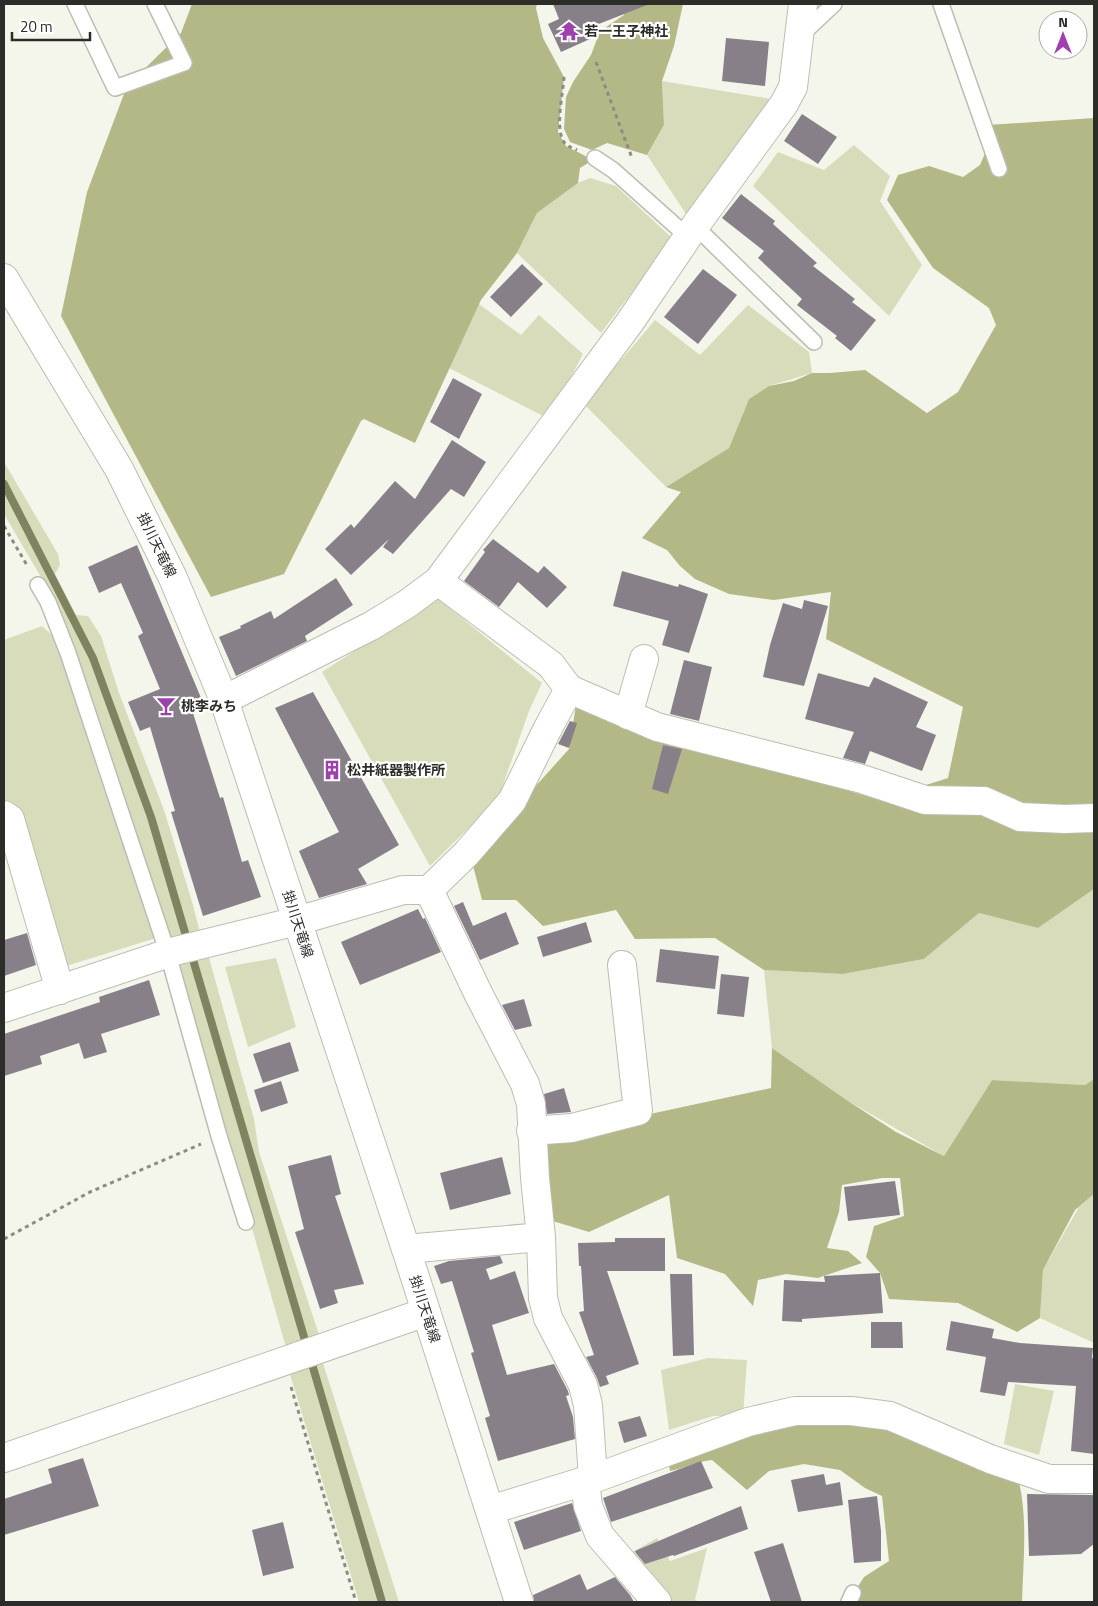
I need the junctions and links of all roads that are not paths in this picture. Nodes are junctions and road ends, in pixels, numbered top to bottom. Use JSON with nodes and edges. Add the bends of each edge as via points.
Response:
{"nodes":[{"id":1,"x":75,"y":4,"type":"edge"},
{"id":2,"x":155,"y":4,"type":"edge"},
{"id":3,"x":803,"y":4,"type":"edge"},
{"id":4,"x":834,"y":4,"type":"edge"},
{"id":5,"x":941,"y":4,"type":"edge"},
{"id":6,"x":799,"y":36,"type":"junction"},
{"id":7,"x":596,"y":158,"type":"road end"},
{"id":8,"x":999,"y":169,"type":"dead end"},
{"id":9,"x":692,"y":232,"type":"junction"},
{"id":10,"x":4,"y":278,"type":"edge"},
{"id":11,"x":814,"y":342,"type":"dead end"},
{"id":12,"x":438,"y":580,"type":"junction"},
{"id":13,"x":38,"y":585,"type":"road end"},
{"id":14,"x":644,"y":659,"type":"dead end"},
{"id":15,"x":569,"y":689,"type":"junction"},
{"id":16,"x":224,"y":700,"type":"junction"},
{"id":17,"x":628,"y":715,"type":"junction"},
{"id":18,"x":4,"y":815,"type":"edge"},
{"id":19,"x":1094,"y":818,"type":"edge"},
{"id":20,"x":429,"y":890,"type":"junction"},
{"id":21,"x":297,"y":921,"type":"junction"},
{"id":22,"x":172,"y":953,"type":"junction"},
{"id":23,"x":622,"y":965,"type":"dead end"},
{"id":24,"x":60,"y":990,"type":"junction"},
{"id":25,"x":4,"y":1008,"type":"edge"},
{"id":26,"x":531,"y":1131,"type":"junction"},
{"id":27,"x":246,"y":1222,"type":"dead end"},
{"id":28,"x":541,"y":1237,"type":"junction"},
{"id":29,"x":406,"y":1249,"type":"junction"},
{"id":30,"x":426,"y":1312,"type":"junction"},
{"id":31,"x":4,"y":1458,"type":"edge"},
{"id":32,"x":589,"y":1479,"type":"junction"},
{"id":33,"x":1094,"y":1480,"type":"edge"},
{"id":34,"x":490,"y":1510,"type":"junction"},
{"id":35,"x":519,"y":1602,"type":"edge"},
{"id":36,"x":657,"y":1602,"type":"edge"}],
"edges":[{"from":1,"to":2,"type":"lane","via":[[115,88],[184,63]]},
{"from":3,"to":6,"type":"street"},
{"from":4,"to":6,"type":"lane"},
{"from":5,"to":8,"type":"lane"},
{"from":6,"to":9,"type":"street","via":[[793,87],[784,104]]},
{"from":7,"to":9,"type":"lane"},
{"from":9,"to":11,"type":"lane"},
{"from":9,"to":12,"type":"street","via":[[630,322]]},
{"from":10,"to":16,"type":"street","name":"掛川天竜線","via":[[119,469],[173,578]]},
{"from":12,"to":15,"type":"street","via":[[550,665]]},
{"from":12,"to":16,"type":"street","via":[[371,626]]},
{"from":13,"to":22,"type":"lane","via":[[68,653]]},
{"from":14,"to":17,"type":"street"},
{"from":15,"to":17,"type":"street"},
{"from":15,"to":20,"type":"street","via":[[512,801],[466,854]]},
{"from":16,"to":21,"type":"street","name":"掛川天竜線"},
{"from":17,"to":19,"type":"street","via":[[656,727],[862,779],[925,800],[984,801],[1020,817]]},
{"from":18,"to":24,"type":"street","via":[[10,820]]},
{"from":20,"to":21,"type":"street","via":[[403,890]]},
{"from":20,"to":26,"type":"street","via":[[525,1084]]},
{"from":21,"to":22,"type":"street"},
{"from":21,"to":29,"type":"street","name":"掛川天竜線"},
{"from":22,"to":24,"type":"street"},
{"from":22,"to":27,"type":"lane","via":[[219,1136]]},
{"from":23,"to":26,"type":"street","via":[[638,1111],[572,1128]]},
{"from":24,"to":25,"type":"street"},
{"from":26,"to":28,"type":"street"},
{"from":28,"to":29,"type":"street"},
{"from":28,"to":32,"type":"street","via":[[543,1298],[548,1318],[583,1385],[588,1405]]},
{"from":29,"to":30,"type":"street","name":"掛川天竜線"},
{"from":30,"to":31,"type":"street"},
{"from":30,"to":34,"type":"street","name":"掛川天竜線"},
{"from":32,"to":33,"type":"street","via":[[748,1422],[796,1411],[851,1411],[890,1416],[990,1459],[1049,1479]]},
{"from":32,"to":34,"type":"street"},
{"from":32,"to":36,"type":"street","via":[[588,1506],[600,1536]]},
{"from":34,"to":35,"type":"street","name":"掛川天竜線"}]}
